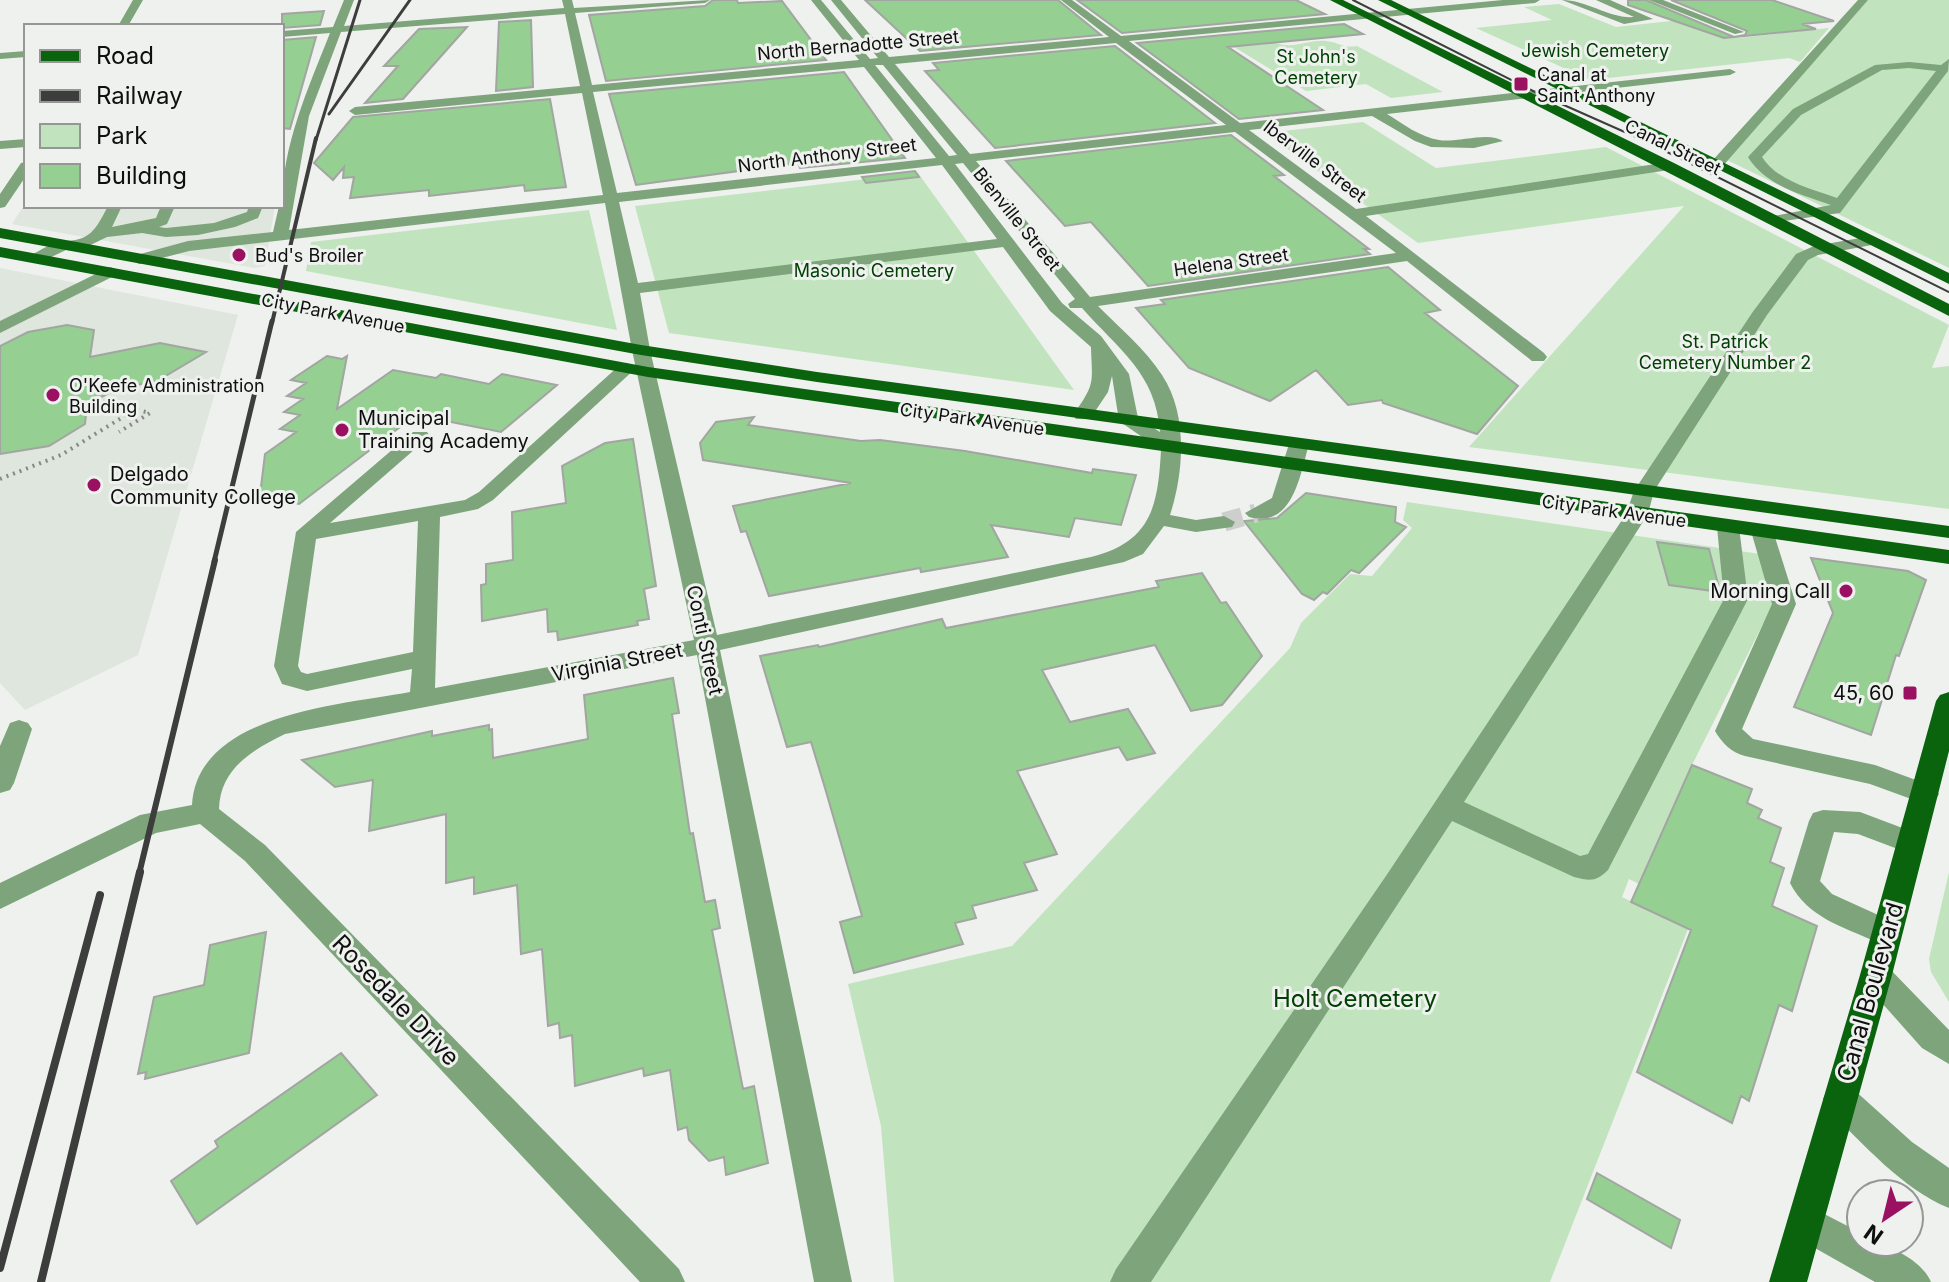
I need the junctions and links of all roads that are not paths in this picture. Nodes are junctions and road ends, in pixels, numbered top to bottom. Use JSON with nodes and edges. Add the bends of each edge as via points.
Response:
{"nodes":[{"id":1,"x":138,"y":0,"type":"edge"},
{"id":2,"x":349,"y":0,"type":"edge"},
{"id":3,"x":705,"y":0,"type":"edge"},
{"id":4,"x":816,"y":0,"type":"edge"},
{"id":5,"x":836,"y":0,"type":"edge"},
{"id":6,"x":1066,"y":0,"type":"edge"},
{"id":7,"x":1335,"y":0,"type":"edge"},
{"id":8,"x":1383,"y":0,"type":"edge"},
{"id":9,"x":1535,"y":0,"type":"edge"},
{"id":10,"x":1567,"y":0,"type":"edge"},
{"id":11,"x":1601,"y":0,"type":"edge"},
{"id":12,"x":1654,"y":0,"type":"edge"},
{"id":13,"x":1863,"y":0,"type":"edge"},
{"id":14,"x":569,"y":6,"type":"edge"},
{"id":15,"x":1408,"y":12,"type":"junction"},
{"id":16,"x":1365,"y":16,"type":"junction"},
{"id":17,"x":124,"y":24,"type":"edge"},
{"id":18,"x":337,"y":30,"type":"junction"},
{"id":19,"x":1739,"y":32,"type":"dead end"},
{"id":20,"x":284,"y":34,"type":"edge"},
{"id":21,"x":1119,"y":39,"type":"junction"},
{"id":22,"x":24,"y":54,"type":"edge"},
{"id":23,"x":0,"y":56,"type":"edge"},
{"id":24,"x":886,"y":60,"type":"junction"},
{"id":25,"x":865,"y":62,"type":"junction"},
{"id":26,"x":1946,"y":66,"type":"edge"},
{"id":27,"x":1730,"y":72,"type":"dead end"},
{"id":28,"x":589,"y":89,"type":"junction"},
{"id":29,"x":1569,"y":90,"type":"junction"},
{"id":30,"x":1522,"y":95,"type":"junction"},
{"id":31,"x":355,"y":111,"type":"dead end"},
{"id":32,"x":1374,"y":112,"type":"junction"},
{"id":33,"x":1236,"y":127,"type":"junction"},
{"id":34,"x":1496,"y":141,"type":"dead end"},
{"id":35,"x":24,"y":143,"type":"edge"},
{"id":36,"x":0,"y":145,"type":"edge"},
{"id":37,"x":967,"y":157,"type":"junction"},
{"id":38,"x":945,"y":160,"type":"junction"},
{"id":39,"x":1717,"y":164,"type":"junction"},
{"id":40,"x":1669,"y":166,"type":"junction"},
{"id":41,"x":24,"y":169,"type":"edge"},
{"id":42,"x":24,"y":196,"type":"edge"},
{"id":43,"x":610,"y":198,"type":"junction"},
{"id":44,"x":2,"y":201,"type":"edge"},
{"id":45,"x":460,"y":201,"type":"dead end"},
{"id":46,"x":1841,"y":204,"type":"junction"},
{"id":47,"x":114,"y":208,"type":"edge"},
{"id":48,"x":167,"y":208,"type":"edge"},
{"id":49,"x":255,"y":208,"type":"edge"},
{"id":50,"x":284,"y":208,"type":"edge"},
{"id":51,"x":284,"y":208,"type":"edge"},
{"id":52,"x":1352,"y":214,"type":"junction"},
{"id":53,"x":1817,"y":214,"type":"junction"},
{"id":54,"x":402,"y":215,"type":"junction"},
{"id":55,"x":1774,"y":220,"type":"junction"},
{"id":56,"x":142,"y":228,"type":"junction"},
{"id":57,"x":328,"y":230,"type":"junction"},
{"id":58,"x":0,"y":233,"type":"edge"},
{"id":59,"x":101,"y":233,"type":"junction"},
{"id":60,"x":280,"y":236,"type":"junction"},
{"id":61,"x":1872,"y":241,"type":"junction"},
{"id":62,"x":1007,"y":242,"type":"junction"},
{"id":63,"x":68,"y":247,"type":"junction"},
{"id":64,"x":1828,"y":248,"type":"junction"},
{"id":65,"x":0,"y":252,"type":"edge"},
{"id":66,"x":1410,"y":256,"type":"junction"},
{"id":67,"x":37,"y":258,"type":"junction"},
{"id":68,"x":139,"y":259,"type":"junction"},
{"id":69,"x":110,"y":272,"type":"junction"},
{"id":70,"x":1949,"y":279,"type":"edge"},
{"id":71,"x":631,"y":289,"type":"junction"},
{"id":72,"x":1085,"y":302,"type":"junction"},
{"id":73,"x":1056,"y":307,"type":"junction"},
{"id":74,"x":1949,"y":311,"type":"edge"},
{"id":75,"x":0,"y":328,"type":"edge"},
{"id":76,"x":1095,"y":340,"type":"junction"},
{"id":77,"x":1538,"y":357,"type":"dead end"},
{"id":78,"x":638,"y":363,"type":"junction"},
{"id":79,"x":1083,"y":415,"type":"junction"},
{"id":80,"x":1129,"y":421,"type":"junction"},
{"id":81,"x":420,"y":436,"type":"dead end"},
{"id":82,"x":1170,"y":438,"type":"junction"},
{"id":83,"x":1299,"y":444,"type":"junction"},
{"id":84,"x":1293,"y":465,"type":"junction"},
{"id":85,"x":1640,"y":503,"type":"junction"},
{"id":86,"x":429,"y":513,"type":"junction"},
{"id":87,"x":1256,"y":513,"type":"tunnel mouth"},
{"id":88,"x":1160,"y":519,"type":"junction"},
{"id":89,"x":1224,"y":522,"type":"tunnel mouth"},
{"id":90,"x":1728,"y":527,"type":"junction"},
{"id":91,"x":1762,"y":531,"type":"junction"},
{"id":92,"x":1949,"y":532,"type":"edge"},
{"id":93,"x":306,"y":534,"type":"junction"},
{"id":94,"x":1949,"y":557,"type":"edge"},
{"id":95,"x":1095,"y":563,"type":"joint"},
{"id":96,"x":707,"y":645,"type":"junction"},
{"id":97,"x":425,"y":658,"type":"junction"},
{"id":98,"x":422,"y":699,"type":"junction"},
{"id":99,"x":1949,"y":701,"type":"edge"},
{"id":100,"x":10,"y":734,"type":"edge"},
{"id":101,"x":0,"y":783,"type":"edge"},
{"id":102,"x":1925,"y":794,"type":"junction"},
{"id":103,"x":1446,"y":806,"type":"junction"},
{"id":104,"x":205,"y":813,"type":"junction"},
{"id":105,"x":1911,"y":843,"type":"junction"},
{"id":106,"x":0,"y":897,"type":"edge"},
{"id":107,"x":1887,"y":933,"type":"junction"},
{"id":108,"x":1876,"y":975,"type":"junction"},
{"id":109,"x":1949,"y":1049,"type":"edge"},
{"id":110,"x":1840,"y":1099,"type":"junction"},
{"id":111,"x":1949,"y":1190,"type":"edge"},
{"id":112,"x":1805,"y":1222,"type":"junction"},
{"id":113,"x":666,"y":1282,"type":"edge"},
{"id":114,"x":833,"y":1282,"type":"edge"},
{"id":115,"x":1129,"y":1282,"type":"edge"},
{"id":116,"x":1788,"y":1282,"type":"edge"},
{"id":117,"x":1912,"y":1282,"type":"edge"}],
"edges":[{"from":1,"to":17,"type":"street"},
{"from":2,"to":18,"type":"street"},
{"from":3,"to":14,"type":"street"},
{"from":4,"to":25,"type":"street","name":"Bienville Street"},
{"from":5,"to":24,"type":"street","name":"Bienville Street"},
{"from":6,"to":21,"type":"street","name":"Iberville Street"},
{"from":7,"to":16,"type":"main road","name":"Canal Street"},
{"from":8,"to":15,"type":"main road","name":"Canal Street"},
{"from":9,"to":15,"type":"street","name":"North Bernadotte Street"},
{"from":10,"to":11,"type":"street","via":[[1624,21],[1648,19]]},
{"from":12,"to":19,"type":"street"},
{"from":13,"to":39,"type":"street"},
{"from":14,"to":18,"type":"street"},
{"from":14,"to":28,"type":"street","name":"Conti Street"},
{"from":15,"to":16,"type":"street","name":"North Bernadotte Street"},
{"from":15,"to":29,"type":"main road","name":"Canal Street"},
{"from":16,"to":21,"type":"street","name":"North Bernadotte Street"},
{"from":16,"to":30,"type":"main road","name":"Canal Street"},
{"from":18,"to":20,"type":"street"},
{"from":18,"to":50,"type":"street","via":[[297,116]]},
{"from":21,"to":24,"type":"street","name":"North Bernadotte Street"},
{"from":21,"to":33,"type":"street","name":"Iberville Street"},
{"from":22,"to":23,"type":"street"},
{"from":24,"to":25,"type":"street","name":"North Bernadotte Street"},
{"from":24,"to":37,"type":"street","name":"Bienville Street"},
{"from":25,"to":28,"type":"street","name":"North Bernadotte Street"},
{"from":25,"to":38,"type":"street","name":"Bienville Street"},
{"from":26,"to":46,"type":"street"},
{"from":26,"to":46,"type":"street","via":[[1879,67],[1797,112],[1755,157],[1771,175]]},
{"from":27,"to":29,"type":"street","name":"North Anthony Street"},
{"from":28,"to":31,"type":"street","name":"North Bernadotte Street"},
{"from":28,"to":43,"type":"street","name":"Conti Street"},
{"from":29,"to":30,"type":"street","name":"North Anthony Street"},
{"from":29,"to":39,"type":"main road","name":"Canal Street"},
{"from":30,"to":32,"type":"street","name":"North Anthony Street"},
{"from":30,"to":40,"type":"main road","name":"Canal Street"},
{"from":32,"to":33,"type":"street","name":"North Anthony Street"},
{"from":32,"to":34,"type":"street","via":[[1429,144]]},
{"from":33,"to":37,"type":"street","name":"North Anthony Street"},
{"from":33,"to":52,"type":"street","name":"Iberville Street"},
{"from":35,"to":36,"type":"street"},
{"from":37,"to":38,"type":"street","name":"North Anthony Street"},
{"from":37,"to":72,"type":"street","name":"Bienville Street"},
{"from":38,"to":43,"type":"street","name":"North Anthony Street"},
{"from":38,"to":62,"type":"street","name":"Bienville Street"},
{"from":39,"to":53,"type":"main road","name":"Canal Street"},
{"from":40,"to":52,"type":"street"},
{"from":40,"to":55,"type":"main road","name":"Canal Street"},
{"from":41,"to":44,"type":"street"},
{"from":42,"to":44,"type":"street"},
{"from":43,"to":54,"type":"street","name":"North Anthony Street"},
{"from":43,"to":71,"type":"street","name":"Conti Street"},
{"from":45,"to":54,"type":"street"},
{"from":46,"to":53,"type":"street"},
{"from":47,"to":59,"type":"street"},
{"from":48,"to":56,"type":"street","via":[[162,221]]},
{"from":49,"to":56,"type":"street","via":[[253,215],[225,225],[154,233]]},
{"from":51,"to":60,"type":"street"},
{"from":52,"to":66,"type":"street","name":"Iberville Street"},
{"from":53,"to":55,"type":"street"},
{"from":53,"to":61,"type":"main road","name":"Canal Street"},
{"from":54,"to":57,"type":"street","name":"North Anthony Street"},
{"from":54,"to":57,"type":"street","via":[[354,211],[336,215]]},
{"from":55,"to":64,"type":"main road","name":"Canal Street"},
{"from":56,"to":59,"type":"street"},
{"from":57,"to":60,"type":"street","name":"North Anthony Street"},
{"from":58,"to":63,"type":"main road","name":"City Park Avenue"},
{"from":59,"to":63,"type":"street"},
{"from":60,"to":68,"type":"street","name":"North Anthony Street","via":[[188,246]]},
{"from":61,"to":64,"type":"street"},
{"from":61,"to":70,"type":"main road","name":"Canal Street"},
{"from":62,"to":71,"type":"street"},
{"from":62,"to":73,"type":"street","name":"Bienville Street"},
{"from":63,"to":67,"type":"street"},
{"from":63,"to":68,"type":"main road","name":"City Park Avenue"},
{"from":64,"to":74,"type":"main road","name":"Canal Street"},
{"from":64,"to":85,"type":"street","via":[[1802,257],[1760,313]]},
{"from":65,"to":67,"type":"main road","name":"City Park Avenue"},
{"from":66,"to":72,"type":"street","name":"Helena Street"},
{"from":66,"to":77,"type":"street","name":"Iberville Street"},
{"from":67,"to":69,"type":"main road","name":"City Park Avenue"},
{"from":68,"to":78,"type":"main road","name":"City Park Avenue"},
{"from":69,"to":75,"type":"street"},
{"from":69,"to":78,"type":"main road","name":"City Park Avenue"},
{"from":71,"to":78,"type":"street","name":"Conti Street"},
{"from":72,"to":73,"type":"street","name":"Helena Street"},
{"from":72,"to":82,"type":"street","name":"Bienville Street","via":[[1157,381]]},
{"from":73,"to":76,"type":"street","name":"Bienville Street"},
{"from":76,"to":79,"type":"street","via":[[1105,381]]},
{"from":76,"to":80,"type":"street","name":"Bienville Street","via":[[1123,378]]},
{"from":78,"to":79,"type":"main road","name":"City Park Avenue"},
{"from":78,"to":82,"type":"main road","name":"City Park Avenue"},
{"from":78,"to":86,"type":"street","via":[[486,496],[471,505]]},
{"from":78,"to":96,"type":"street","name":"Conti Street"},
{"from":79,"to":80,"type":"main road","name":"City Park Avenue"},
{"from":80,"to":82,"type":"main road","name":"City Park Avenue"},
{"from":81,"to":93,"type":"street"},
{"from":82,"to":83,"type":"main road","name":"City Park Avenue"},
{"from":82,"to":84,"type":"main road","name":"City Park Avenue"},
{"from":82,"to":88,"type":"street","name":"Bienville Street"},
{"from":83,"to":84,"type":"street"},
{"from":83,"to":85,"type":"main road","name":"City Park Avenue"},
{"from":84,"to":85,"type":"main road","name":"City Park Avenue"},
{"from":84,"to":87,"type":"street","via":[[1282,500]]},
{"from":85,"to":90,"type":"main road","name":"City Park Avenue"},
{"from":85,"to":92,"type":"main road","name":"City Park Avenue"},
{"from":85,"to":103,"type":"street"},
{"from":86,"to":93,"type":"street"},
{"from":86,"to":97,"type":"street"},
{"from":88,"to":89,"type":"street","via":[[1196,526]]},
{"from":88,"to":95,"type":"street","name":"Bienville Street","via":[[1133,551]]},
{"from":90,"to":91,"type":"main road","name":"City Park Avenue"},
{"from":90,"to":103,"type":"street","via":[[1736,599],[1590,870]]},
{"from":91,"to":94,"type":"main road","name":"City Park Avenue"},
{"from":91,"to":102,"type":"street","via":[[1784,604],[1728,731],[1745,747],[1875,775]]},
{"from":93,"to":97,"type":"street","via":[[286,666],[291,678],[307,683]]},
{"from":95,"to":96,"type":"street","name":"Virginia Street"},
{"from":96,"to":98,"type":"street","name":"Virginia Street"},
{"from":96,"to":114,"type":"street","name":"Conti Street"},
{"from":97,"to":98,"type":"street"},
{"from":98,"to":104,"type":"street","name":"Virginia Street","via":[[279,726],[249,741],[226,760],[207,787]]},
{"from":99,"to":102,"type":"main road","name":"Canal Boulevard"},
{"from":100,"to":101,"type":"street"},
{"from":102,"to":105,"type":"main road","name":"Canal Boulevard"},
{"from":103,"to":115,"type":"street"},
{"from":104,"to":106,"type":"street","via":[[150,823]]},
{"from":104,"to":113,"type":"street","name":"Rosedale Drive","via":[[255,853]]},
{"from":105,"to":107,"type":"main road","name":"Canal Boulevard"},
{"from":105,"to":107,"type":"street","via":[[1860,823],[1823,821],[1805,883],[1821,903]]},
{"from":107,"to":108,"type":"main road","name":"Canal Boulevard"},
{"from":108,"to":109,"type":"street"},
{"from":108,"to":110,"type":"main road","name":"Canal Boulevard"},
{"from":110,"to":111,"type":"street"},
{"from":110,"to":112,"type":"main road","name":"Canal Boulevard"},
{"from":112,"to":116,"type":"main road","name":"Canal Boulevard"},
{"from":112,"to":117,"type":"street"}]}
